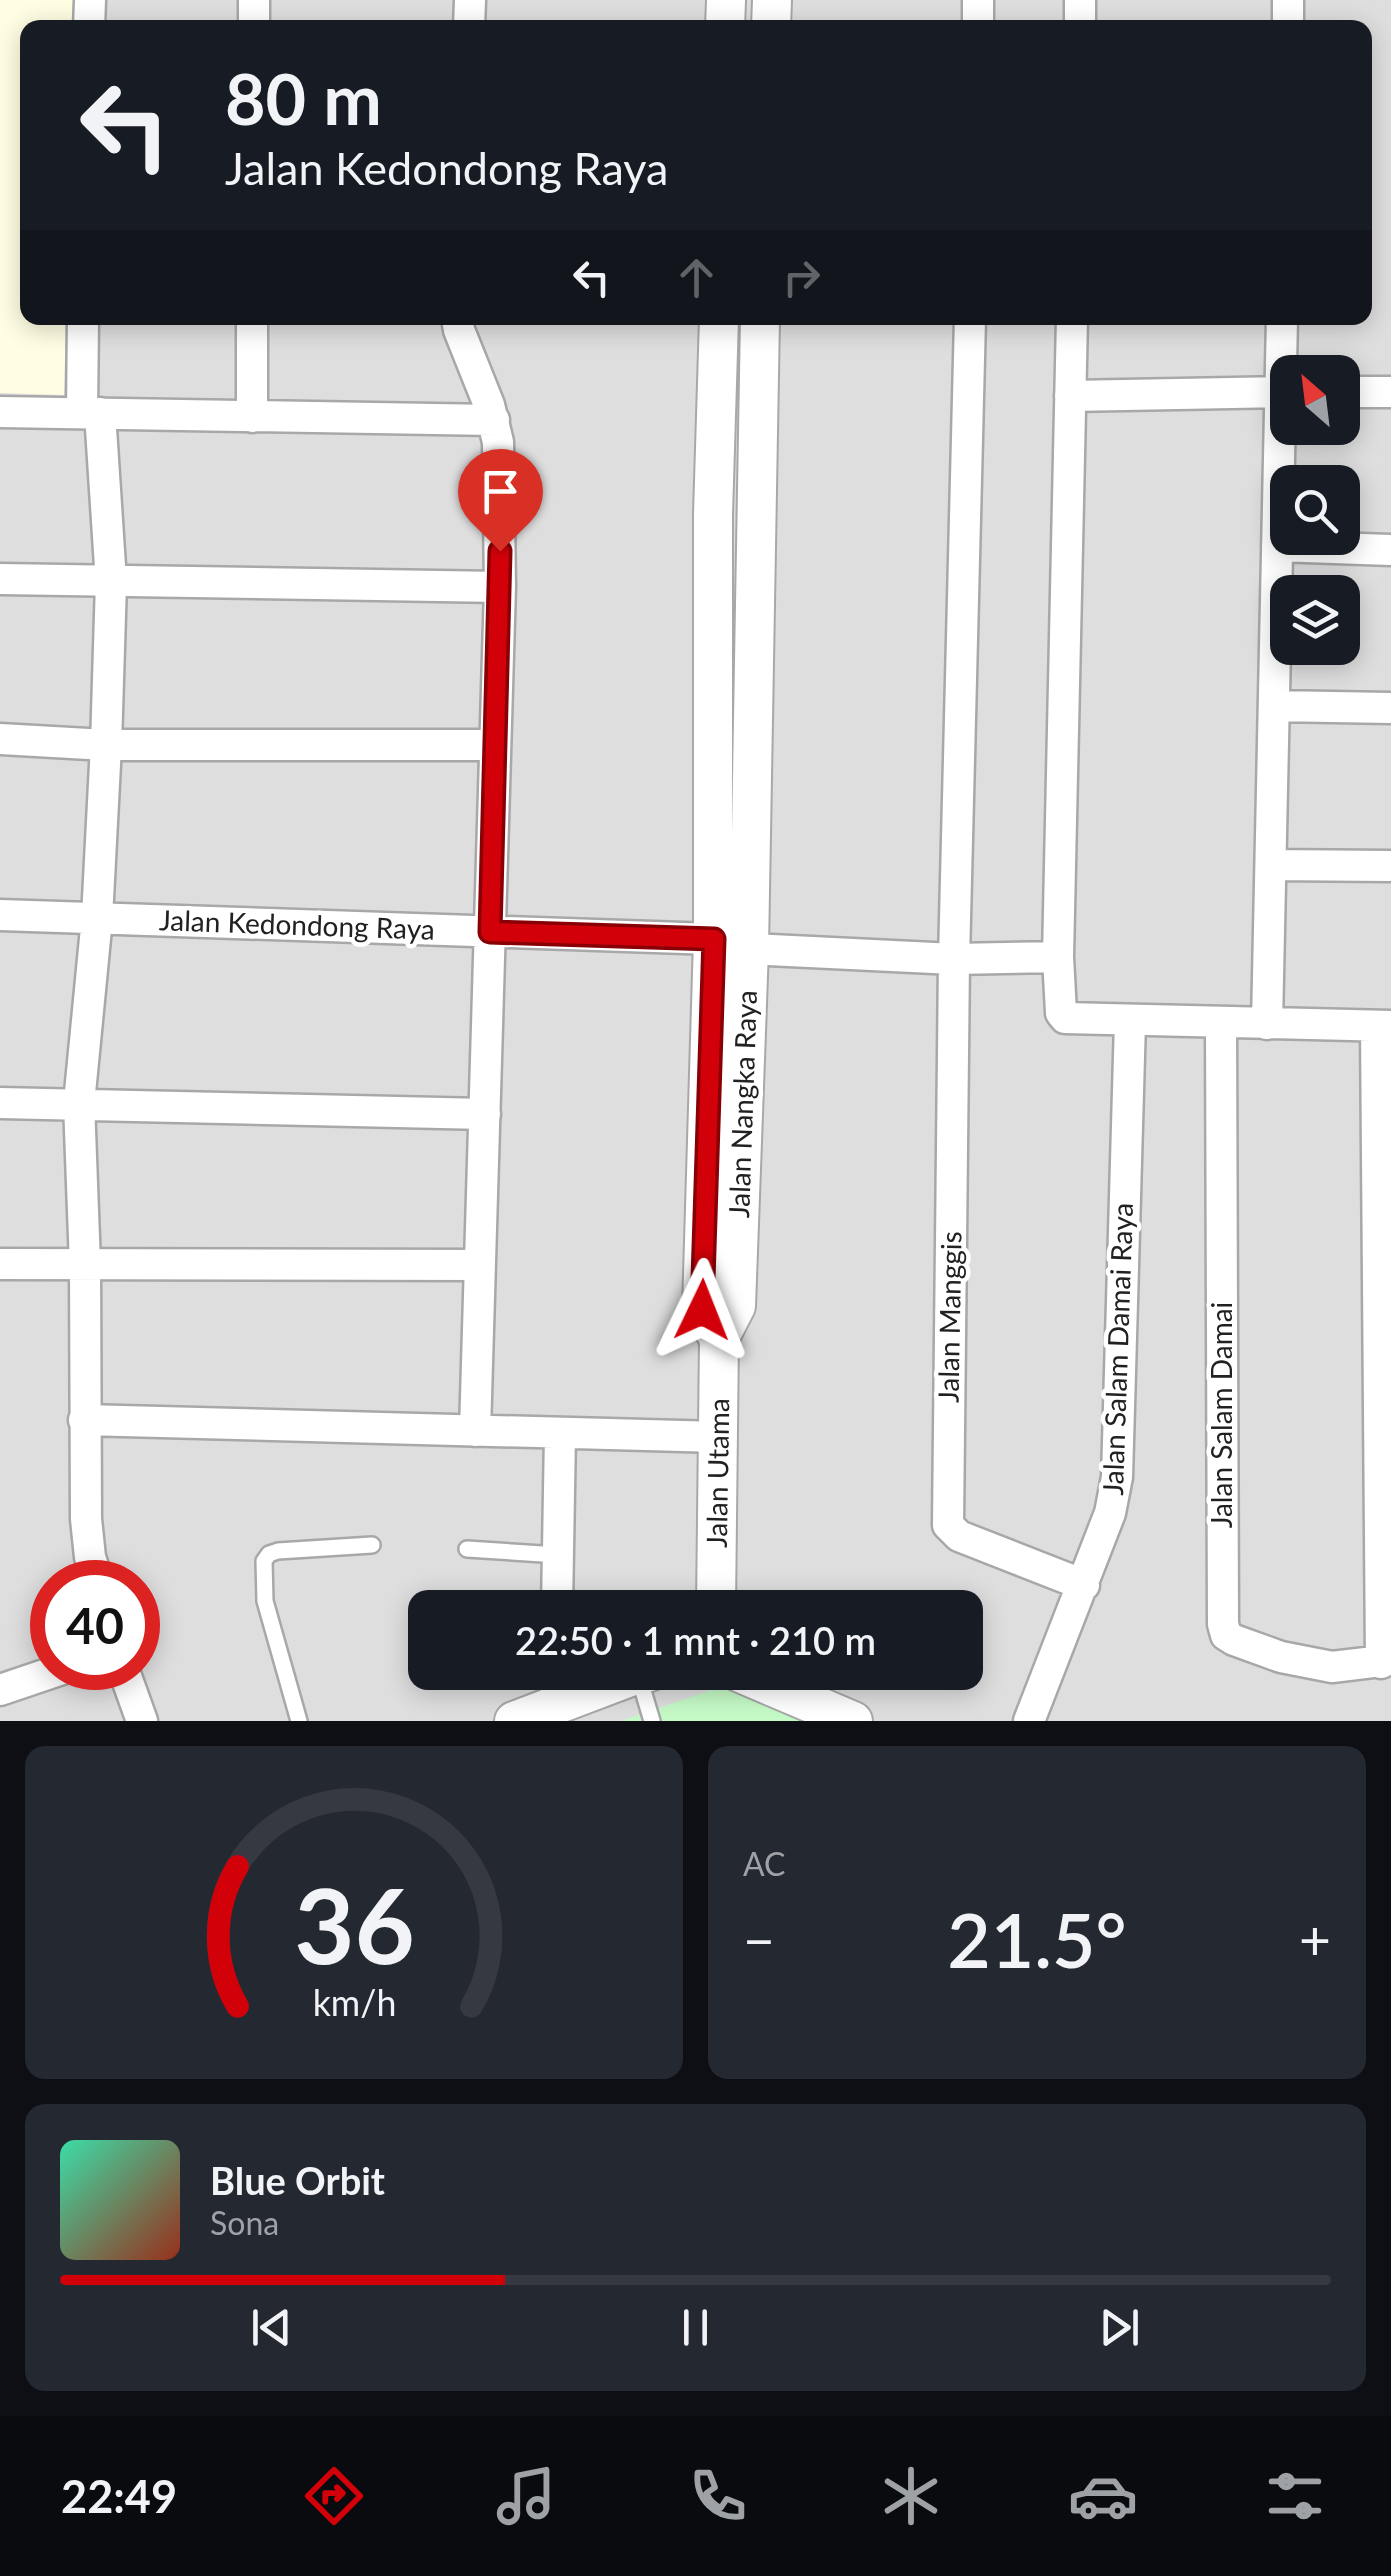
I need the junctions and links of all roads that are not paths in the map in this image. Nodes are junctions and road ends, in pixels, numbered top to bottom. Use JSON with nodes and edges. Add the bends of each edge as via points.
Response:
{"nodes":[{"id":1,"x":85,"y":325,"type":"edge"},
{"id":2,"x":252,"y":325,"type":"edge"},
{"id":3,"x":458,"y":325,"type":"edge"},
{"id":4,"x":719,"y":325,"type":"edge"},
{"id":5,"x":760,"y":325,"type":"edge"},
{"id":6,"x":970,"y":325,"type":"edge"},
{"id":7,"x":1072,"y":325,"type":"edge"},
{"id":8,"x":1282,"y":325,"type":"edge"},
{"id":9,"x":1283,"y":355,"type":"edge"},
{"id":10,"x":718,"y":384,"type":"junction"},
{"id":11,"x":757,"y":386,"type":"junction"},
{"id":12,"x":1270,"y":392,"type":"edge"},
{"id":13,"x":1360,"y":392,"type":"edge"},
{"id":14,"x":1391,"y":392,"type":"edge"},
{"id":15,"x":1070,"y":396,"type":"junction"},
{"id":16,"x":0,"y":412,"type":"edge"},
{"id":17,"x":91,"y":413,"type":"junction"},
{"id":18,"x":252,"y":417,"type":"junction"},
{"id":19,"x":494,"y":420,"type":"junction"},
{"id":20,"x":713,"y":514,"type":"junction"},
{"id":21,"x":756,"y":516,"type":"junction"},
{"id":22,"x":1360,"y":549,"type":"edge"},
{"id":23,"x":1391,"y":550,"type":"edge"},
{"id":24,"x":1277,"y":555,"type":"edge"},
{"id":25,"x":0,"y":579,"type":"edge"},
{"id":26,"x":111,"y":582,"type":"junction"},
{"id":27,"x":500,"y":587,"type":"junction"},
{"id":28,"x":1274,"y":706,"type":"junction"},
{"id":29,"x":1391,"y":708,"type":"edge"},
{"id":30,"x":0,"y":739,"type":"edge"},
{"id":31,"x":106,"y":745,"type":"junction"},
{"id":32,"x":495,"y":745,"type":"junction"},
{"id":33,"x":1271,"y":865,"type":"junction"},
{"id":34,"x":1391,"y":866,"type":"edge"},
{"id":35,"x":0,"y":916,"type":"edge"},
{"id":36,"x":97,"y":918,"type":"junction"},
{"id":37,"x":490,"y":932,"type":"junction"},
{"id":38,"x":731,"y":944,"type":"junction"},
{"id":39,"x":1058,"y":957,"type":"junction"},
{"id":40,"x":954,"y":959,"type":"junction"},
{"id":41,"x":1130,"y":1021,"type":"junction"},
{"id":42,"x":1221,"y":1023,"type":"junction"},
{"id":43,"x":1268,"y":1024,"type":"junction"},
{"id":44,"x":1384,"y":1026,"type":"edge"},
{"id":45,"x":0,"y":1103,"type":"edge"},
{"id":46,"x":79,"y":1103,"type":"junction"},
{"id":47,"x":485,"y":1114,"type":"junction"},
{"id":48,"x":1384,"y":1173,"type":"edge"},
{"id":49,"x":0,"y":1264,"type":"edge"},
{"id":50,"x":85,"y":1265,"type":"junction"},
{"id":51,"x":480,"y":1265,"type":"junction"},
{"id":52,"x":1385,"y":1336,"type":"edge"},
{"id":53,"x":718,"y":1339,"type":"joint"},
{"id":54,"x":84,"y":1420,"type":"junction"},
{"id":55,"x":476,"y":1431,"type":"junction"},
{"id":56,"x":560,"y":1433,"type":"junction"},
{"id":57,"x":719,"y":1437,"type":"junction"},
{"id":58,"x":372,"y":1544,"type":"dead end"},
{"id":59,"x":467,"y":1549,"type":"dead end"},
{"id":60,"x":558,"y":1555,"type":"junction"},
{"id":61,"x":91,"y":1560,"type":"edge"},
{"id":62,"x":1084,"y":1585,"type":"junction"},
{"id":63,"x":557,"y":1590,"type":"edge"},
{"id":64,"x":716,"y":1590,"type":"edge"},
{"id":65,"x":1386,"y":1662,"type":"edge"},
{"id":66,"x":30,"y":1680,"type":"edge"},
{"id":67,"x":0,"y":1690,"type":"edge"},
{"id":68,"x":130,"y":1690,"type":"edge"},
{"id":69,"x":555,"y":1690,"type":"edge"},
{"id":70,"x":647,"y":1690,"type":"edge"},
{"id":71,"x":780,"y":1690,"type":"edge"},
{"id":72,"x":142,"y":1721,"type":"edge"},
{"id":73,"x":299,"y":1721,"type":"edge"},
{"id":74,"x":514,"y":1721,"type":"edge"},
{"id":75,"x":652,"y":1721,"type":"edge"},
{"id":76,"x":853,"y":1721,"type":"edge"},
{"id":77,"x":1029,"y":1721,"type":"edge"}],
"edges":[{"from":1,"to":17,"type":"street"},
{"from":2,"to":18,"type":"street"},
{"from":3,"to":19,"type":"street"},
{"from":4,"to":10,"type":"street","name":"Jalan Nangka Raya"},
{"from":5,"to":11,"type":"street","name":"Jalan Nangka Raya"},
{"from":6,"to":40,"type":"street"},
{"from":7,"to":15,"type":"street"},
{"from":8,"to":9,"type":"street"},
{"from":10,"to":11,"type":"street"},
{"from":10,"to":20,"type":"street","name":"Jalan Nangka Raya"},
{"from":11,"to":21,"type":"street","name":"Jalan Nangka Raya"},
{"from":12,"to":15,"type":"street"},
{"from":13,"to":14,"type":"street"},
{"from":15,"to":39,"type":"street"},
{"from":16,"to":17,"type":"street"},
{"from":17,"to":18,"type":"street"},
{"from":17,"to":26,"type":"street"},
{"from":18,"to":19,"type":"street"},
{"from":19,"to":27,"type":"street"},
{"from":20,"to":21,"type":"street"},
{"from":20,"to":38,"type":"street","name":"Jalan Nangka Raya"},
{"from":21,"to":38,"type":"street","name":"Jalan Nangka Raya"},
{"from":22,"to":23,"type":"street"},
{"from":24,"to":28,"type":"street"},
{"from":25,"to":26,"type":"street"},
{"from":26,"to":27,"type":"street"},
{"from":26,"to":31,"type":"street"},
{"from":27,"to":32,"type":"street"},
{"from":28,"to":29,"type":"street"},
{"from":28,"to":33,"type":"street"},
{"from":30,"to":31,"type":"street"},
{"from":31,"to":32,"type":"street"},
{"from":31,"to":36,"type":"street"},
{"from":32,"to":37,"type":"street"},
{"from":33,"to":34,"type":"street"},
{"from":33,"to":43,"type":"street"},
{"from":35,"to":36,"type":"street","name":"Jalan Kedondong Raya"},
{"from":36,"to":37,"type":"street","name":"Jalan Kedondong Raya"},
{"from":36,"to":46,"type":"street"},
{"from":37,"to":38,"type":"street","name":"Jalan Kedondong Raya"},
{"from":37,"to":47,"type":"street"},
{"from":38,"to":40,"type":"street"},
{"from":38,"to":53,"type":"street","name":"Jalan Nangka Raya","via":[[724,1137],[736,1306]]},
{"from":39,"to":40,"type":"street"},
{"from":39,"to":41,"type":"street","via":[[1062,1016]]},
{"from":40,"to":62,"type":"street","name":"Jalan Manggis","via":[[948,1526]]},
{"from":41,"to":42,"type":"street"},
{"from":41,"to":62,"type":"street","name":"Jalan Salam Damai Raya","via":[[1116,1477]]},
{"from":42,"to":43,"type":"street"},
{"from":42,"to":65,"type":"street","name":"Jalan Salam Damai","via":[[1223,1624],[1234,1640],[1281,1657],[1332,1667]]},
{"from":43,"to":44,"type":"street"},
{"from":44,"to":48,"type":"street"},
{"from":45,"to":46,"type":"street"},
{"from":46,"to":47,"type":"street"},
{"from":46,"to":50,"type":"street"},
{"from":47,"to":51,"type":"street"},
{"from":48,"to":52,"type":"street"},
{"from":49,"to":50,"type":"street"},
{"from":50,"to":51,"type":"street"},
{"from":50,"to":54,"type":"street"},
{"from":51,"to":55,"type":"street"},
{"from":52,"to":65,"type":"street"},
{"from":53,"to":57,"type":"street","name":"Jalan Utama"},
{"from":54,"to":55,"type":"street"},
{"from":54,"to":61,"type":"street"},
{"from":55,"to":56,"type":"street"},
{"from":56,"to":57,"type":"street"},
{"from":56,"to":60,"type":"street"},
{"from":57,"to":64,"type":"street","name":"Jalan Utama"},
{"from":58,"to":73,"type":"lane","via":[[278,1550],[264,1561],[265,1601]]},
{"from":59,"to":60,"type":"lane"},
{"from":60,"to":63,"type":"street"},
{"from":62,"to":77,"type":"street","name":"Jalan Salam Damai Raya"},
{"from":66,"to":67,"type":"street"},
{"from":68,"to":72,"type":"street"},
{"from":69,"to":74,"type":"street"},
{"from":70,"to":75,"type":"lane"},
{"from":71,"to":76,"type":"street"}]}
